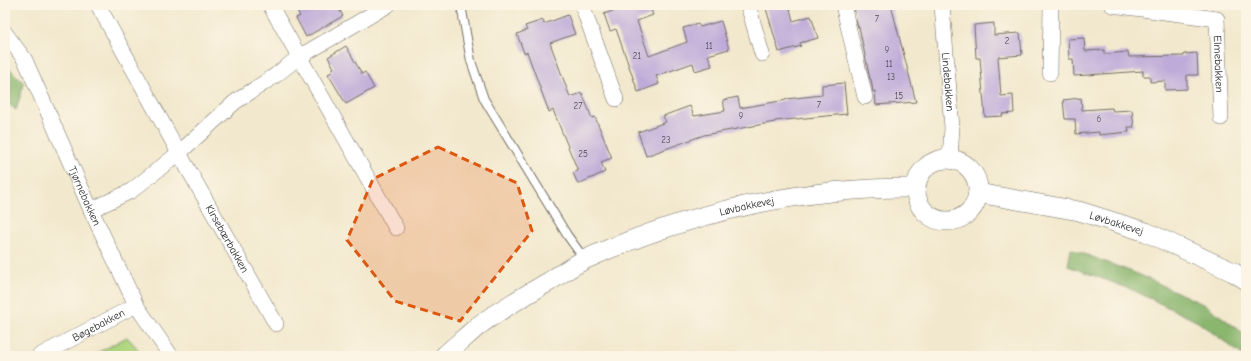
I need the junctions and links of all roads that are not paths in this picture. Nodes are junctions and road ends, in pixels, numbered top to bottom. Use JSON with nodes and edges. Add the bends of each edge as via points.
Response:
{"nodes":[{"id":1,"x":98,"y":5,"type":"edge"},
{"id":2,"x":270,"y":5,"type":"edge"},
{"id":3,"x":388,"y":5,"type":"edge"},
{"id":4,"x":461,"y":5,"type":"edge"},
{"id":5,"x":582,"y":5,"type":"edge"},
{"id":6,"x":748,"y":5,"type":"edge"},
{"id":7,"x":843,"y":5,"type":"edge"},
{"id":8,"x":942,"y":5,"type":"edge"},
{"id":9,"x":1051,"y":5,"type":"edge"},
{"id":10,"x":1112,"y":5,"type":"edge"},
{"id":11,"x":5,"y":33,"type":"edge"},
{"id":12,"x":762,"y":54,"type":"dead end"},
{"id":13,"x":299,"y":57,"type":"junction"},
{"id":14,"x":1050,"y":73,"type":"dead end"},
{"id":15,"x":865,"y":96,"type":"dead end"},
{"id":16,"x":616,"y":99,"type":"dead end"},
{"id":17,"x":1221,"y":118,"type":"dead end"},
{"id":18,"x":179,"y":153,"type":"junction"},
{"id":19,"x":950,"y":158,"type":"junction"},
{"id":20,"x":915,"y":188,"type":"junction"},
{"id":21,"x":978,"y":193,"type":"junction"},
{"id":22,"x":91,"y":210,"type":"junction"},
{"id":23,"x":396,"y":228,"type":"dead end"},
{"id":24,"x":585,"y":260,"type":"junction"},
{"id":25,"x":1246,"y":280,"type":"edge"},
{"id":26,"x":136,"y":304,"type":"junction"},
{"id":27,"x":276,"y":324,"type":"dead end"},
{"id":28,"x":39,"y":356,"type":"edge"},
{"id":29,"x":171,"y":356,"type":"edge"},
{"id":30,"x":444,"y":356,"type":"edge"}],
"edges":[{"from":1,"to":18,"type":"street","name":"Kirsebærbakken"},
{"from":2,"to":13,"type":"street"},
{"from":3,"to":13,"type":"street"},
{"from":4,"to":24,"type":"lane","via":[[471,61],[484,99]]},
{"from":5,"to":16,"type":"street"},
{"from":6,"to":12,"type":"street"},
{"from":7,"to":15,"type":"street"},
{"from":8,"to":19,"type":"street","name":"Lindebakken","via":[[952,128]]},
{"from":9,"to":14,"type":"street"},
{"from":10,"to":17,"type":"street","name":"Elmebakken","via":[[1217,19]]},
{"from":11,"to":22,"type":"street","name":"Tjørnebakken","via":[[25,60]]},
{"from":13,"to":18,"type":"street","via":[[235,102]]},
{"from":13,"to":23,"type":"street"},
{"from":18,"to":22,"type":"street","via":[[131,191]]},
{"from":18,"to":27,"type":"street","name":"Kirsebærbakken"},
{"from":19,"to":20,"type":"street","via":[[940,159],[926,166],[920,172]]},
{"from":19,"to":21,"type":"street","via":[[970,169],[975,176]]},
{"from":20,"to":21,"type":"street","via":[[917,200],[923,211],[936,220],[945,221],[957,219],[968,213]]},
{"from":20,"to":24,"type":"street","name":"Løvbakkevej","via":[[783,197],[718,211],[679,223]]},
{"from":21,"to":25,"type":"street","name":"Løvbakkevej","via":[[1079,211],[1146,232]]},
{"from":22,"to":26,"type":"street","name":"Tjørnebakken"},
{"from":24,"to":30,"type":"street","name":"Løvbakkevej","via":[[525,295],[479,326]]},
{"from":26,"to":28,"type":"street","name":"Bøgebakken"},
{"from":26,"to":29,"type":"street","name":"Tjørnebakken"}]}
